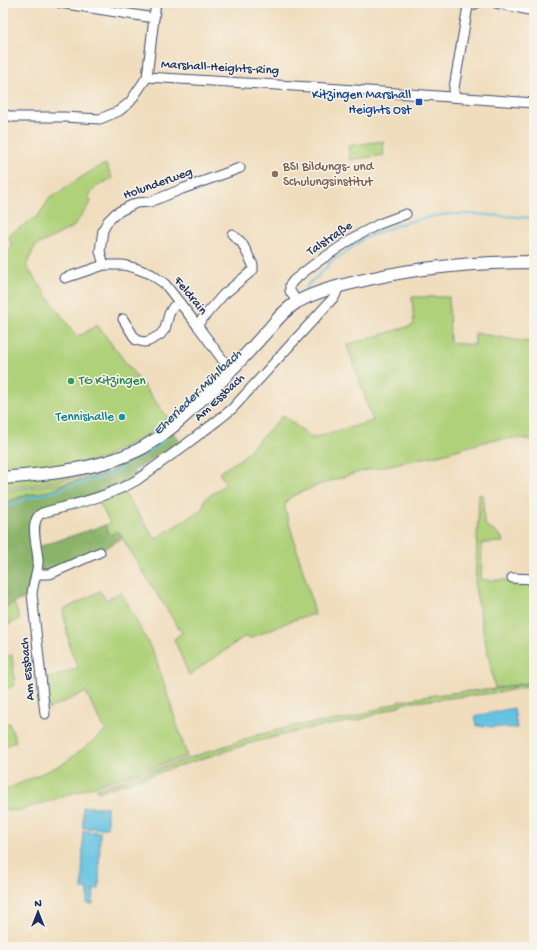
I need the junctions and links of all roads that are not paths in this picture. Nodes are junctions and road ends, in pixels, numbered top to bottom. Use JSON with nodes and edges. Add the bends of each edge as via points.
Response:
{"nodes":[{"id":1,"x":60,"y":3,"type":"edge"},
{"id":2,"x":156,"y":3,"type":"edge"},
{"id":3,"x":496,"y":3,"type":"edge"},
{"id":4,"x":469,"y":4,"type":"edge"},
{"id":5,"x":534,"y":10,"type":"edge"},
{"id":6,"x":154,"y":18,"type":"junction"},
{"id":7,"x":147,"y":77,"type":"junction"},
{"id":8,"x":454,"y":97,"type":"junction"},
{"id":9,"x":534,"y":103,"type":"edge"},
{"id":10,"x":3,"y":114,"type":"edge"},
{"id":11,"x":240,"y":168,"type":"dead end"},
{"id":12,"x":406,"y":214,"type":"dead end"},
{"id":13,"x":232,"y":234,"type":"dead end"},
{"id":14,"x":534,"y":262,"type":"edge"},
{"id":15,"x":104,"y":266,"type":"junction"},
{"id":16,"x":65,"y":278,"type":"dead end"},
{"id":17,"x":339,"y":286,"type":"junction"},
{"id":18,"x":297,"y":302,"type":"junction"},
{"id":19,"x":180,"y":303,"type":"junction"},
{"id":20,"x":123,"y":319,"type":"dead end"},
{"id":21,"x":197,"y":325,"type":"junction"},
{"id":22,"x":232,"y":370,"type":"junction"},
{"id":23,"x":3,"y":478,"type":"edge"},
{"id":24,"x":100,"y":552,"type":"dead end"},
{"id":25,"x":36,"y":574,"type":"junction"},
{"id":26,"x":512,"y":578,"type":"dead end"},
{"id":27,"x":534,"y":579,"type":"edge"},
{"id":28,"x":45,"y":714,"type":"dead end"}],
"edges":[{"from":1,"to":6,"type":"street"},
{"from":2,"to":6,"type":"street"},
{"from":3,"to":5,"type":"street"},
{"from":4,"to":8,"type":"street"},
{"from":6,"to":7,"type":"street"},
{"from":7,"to":8,"type":"street","name":"Marshall-Heights-Ring"},
{"from":7,"to":10,"type":"street","name":"Marshall-Heights-Ring","via":[[130,102],[119,111],[100,119]]},
{"from":8,"to":9,"type":"street","name":"Marshall-Heights-Ring"},
{"from":11,"to":15,"type":"street","name":"Holunderweg","via":[[150,202],[136,203],[116,213],[103,230],[100,251]]},
{"from":12,"to":18,"type":"street","name":"Talstraße","via":[[358,235],[294,280],[290,285],[290,291]]},
{"from":13,"to":21,"type":"street","via":[[242,242],[253,270],[223,295]]},
{"from":14,"to":17,"type":"main road","via":[[438,267]]},
{"from":15,"to":16,"type":"street","name":"Feldrain"},
{"from":15,"to":19,"type":"street","name":"Feldrain","via":[[135,268],[151,274],[165,284]]},
{"from":17,"to":18,"type":"main road"},
{"from":17,"to":25,"type":"street","name":"Am Essbach","via":[[335,296],[236,404],[217,421],[127,486],[104,496],[39,514],[34,525],[38,561]]},
{"from":18,"to":22,"type":"main road","via":[[283,313]]},
{"from":19,"to":20,"type":"street","via":[[173,307],[165,329],[149,341],[136,340]]},
{"from":19,"to":21,"type":"street","name":"Feldrain"},
{"from":21,"to":22,"type":"street","name":"Feldrain"},
{"from":22,"to":23,"type":"main road","via":[[187,414],[144,447],[120,457],[75,469]]},
{"from":24,"to":25,"type":"street","via":[[50,574]]},
{"from":25,"to":28,"type":"street","name":"Am Essbach","via":[[32,594]]},
{"from":26,"to":27,"type":"street"}]}
